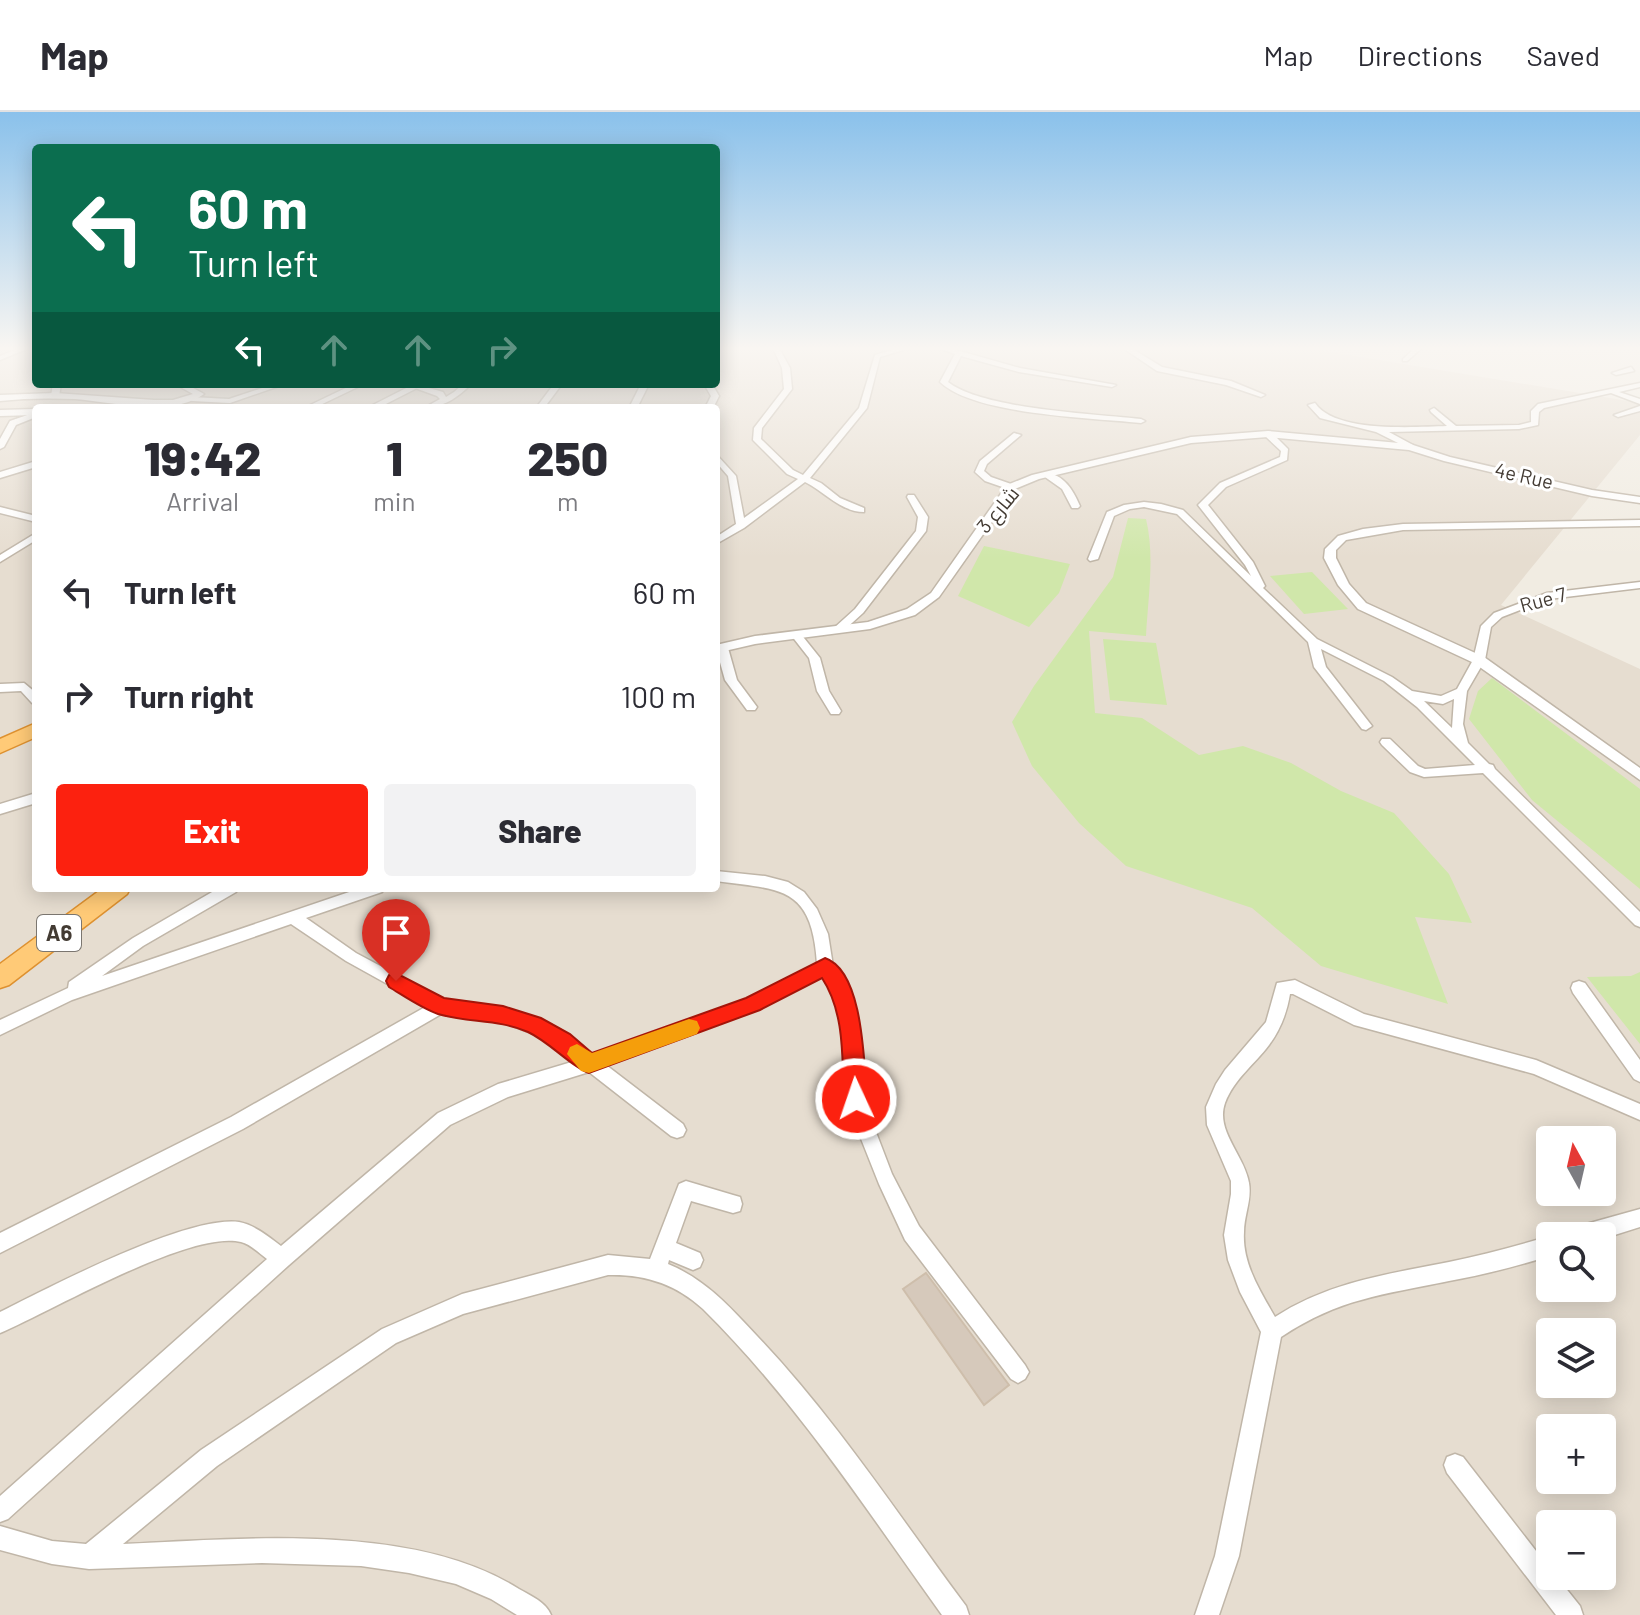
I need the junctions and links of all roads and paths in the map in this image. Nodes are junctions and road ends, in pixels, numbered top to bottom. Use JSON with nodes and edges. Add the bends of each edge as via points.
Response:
{"nodes":[{"id":1,"x":24,"y":418,"type":"edge"},
{"id":2,"x":766,"y":418,"type":"edge"},
{"id":3,"x":855,"y":418,"type":"edge"},
{"id":4,"x":1116,"y":418,"type":"edge"},
{"id":5,"x":1330,"y":418,"type":"edge"},
{"id":6,"x":1443,"y":418,"type":"edge"},
{"id":7,"x":1535,"y":418,"type":"edge"},
{"id":8,"x":1141,"y":421,"type":"dead end"},
{"id":9,"x":5,"y":426,"type":"edge"},
{"id":10,"x":1379,"y":430,"type":"junction"},
{"id":11,"x":1456,"y":430,"type":"junction"},
{"id":12,"x":1268,"y":434,"type":"junction"},
{"id":13,"x":1017,"y":435,"type":"dead end"},
{"id":14,"x":0,"y":445,"type":"edge"},
{"id":15,"x":1410,"y":447,"type":"junction"},
{"id":16,"x":720,"y":462,"type":"edge"},
{"id":17,"x":32,"y":465,"type":"edge"},
{"id":18,"x":0,"y":475,"type":"edge"},
{"id":19,"x":1048,"y":475,"type":"junction"},
{"id":20,"x":804,"y":479,"type":"junction"},
{"id":21,"x":1011,"y":487,"type":"junction"},
{"id":22,"x":911,"y":497,"type":"dead end"},
{"id":23,"x":1640,"y":500,"type":"edge"},
{"id":24,"x":1075,"y":506,"type":"dead end"},
{"id":25,"x":0,"y":510,"type":"edge"},
{"id":26,"x":861,"y":510,"type":"dead end"},
{"id":27,"x":32,"y":519,"type":"edge"},
{"id":28,"x":1640,"y":523,"type":"edge"},
{"id":29,"x":741,"y":526,"type":"junction"},
{"id":30,"x":32,"y":539,"type":"edge"},
{"id":31,"x":720,"y":539,"type":"edge"},
{"id":32,"x":0,"y":559,"type":"edge"},
{"id":33,"x":1093,"y":559,"type":"dead end"},
{"id":34,"x":1640,"y":585,"type":"edge"},
{"id":35,"x":1264,"y":594,"type":"junction"},
{"id":36,"x":838,"y":630,"type":"junction"},
{"id":37,"x":796,"y":635,"type":"junction"},
{"id":38,"x":1313,"y":641,"type":"junction"},
{"id":39,"x":720,"y":648,"type":"edge"},
{"id":40,"x":720,"y":651,"type":"edge"},
{"id":41,"x":1479,"y":660,"type":"junction"},
{"id":42,"x":0,"y":688,"type":"edge"},
{"id":43,"x":1461,"y":691,"type":"junction"},
{"id":44,"x":1408,"y":693,"type":"junction"},
{"id":45,"x":32,"y":696,"type":"edge"},
{"id":46,"x":751,"y":707,"type":"dead end"},
{"id":47,"x":835,"y":711,"type":"dead end"},
{"id":48,"x":1366,"y":726,"type":"dead end"},
{"id":49,"x":32,"y":731,"type":"edge"},
{"id":50,"x":1386,"y":742,"type":"dead end"},
{"id":51,"x":1462,"y":742,"type":"junction"},
{"id":52,"x":0,"y":747,"type":"edge"},
{"id":53,"x":1489,"y":768,"type":"junction"},
{"id":54,"x":1640,"y":775,"type":"edge"},
{"id":55,"x":32,"y":799,"type":"edge"},
{"id":56,"x":0,"y":809,"type":"edge"},
{"id":57,"x":720,"y":877,"type":"edge"},
{"id":58,"x":114,"y":892,"type":"edge"},
{"id":59,"x":224,"y":892,"type":"edge"},
{"id":60,"x":365,"y":892,"type":"edge"},
{"id":61,"x":291,"y":916,"type":"junction"},
{"id":62,"x":1640,"y":921,"type":"edge"},
{"id":63,"x":825,"y":967,"type":"junction"},
{"id":64,"x":0,"y":978,"type":"edge"},
{"id":65,"x":1579,"y":988,"type":"dead end"},
{"id":66,"x":66,"y":995,"type":"junction"},
{"id":67,"x":441,"y":1006,"type":"junction"},
{"id":68,"x":0,"y":1028,"type":"edge"},
{"id":69,"x":589,"y":1064,"type":"junction"},
{"id":70,"x":1640,"y":1074,"type":"edge"},
{"id":71,"x":1640,"y":1112,"type":"edge"},
{"id":72,"x":677,"y":1130,"type":"dead end"},
{"id":73,"x":733,"y":1204,"type":"dead end"},
{"id":74,"x":1640,"y":1218,"type":"edge"},
{"id":75,"x":1616,"y":1225,"type":"edge"},
{"id":76,"x":0,"y":1243,"type":"edge"},
{"id":77,"x":664,"y":1248,"type":"junction"},
{"id":78,"x":1536,"y":1250,"type":"edge"},
{"id":79,"x":282,"y":1258,"type":"junction"},
{"id":80,"x":693,"y":1260,"type":"dead end"},
{"id":81,"x":656,"y":1270,"type":"junction"},
{"id":82,"x":0,"y":1323,"type":"edge"},
{"id":83,"x":1272,"y":1331,"type":"junction"},
{"id":84,"x":1018,"y":1372,"type":"dead end"},
{"id":85,"x":1455,"y":1465,"type":"dead end"},
{"id":86,"x":0,"y":1511,"type":"edge"},
{"id":87,"x":0,"y":1538,"type":"edge"},
{"id":88,"x":89,"y":1557,"type":"junction"},
{"id":89,"x":539,"y":1615,"type":"edge"},
{"id":90,"x":957,"y":1615,"type":"edge"},
{"id":91,"x":1207,"y":1615,"type":"edge"},
{"id":92,"x":1571,"y":1615,"type":"edge"}],
"edges":[{"from":1,"to":9,"type":"street"},
{"from":2,"to":20,"type":"street","via":[[755,436],[766,451]]},
{"from":3,"to":20,"type":"street"},
{"from":4,"to":8,"type":"street"},
{"from":5,"to":10,"type":"street"},
{"from":6,"to":11,"type":"street"},
{"from":7,"to":11,"type":"street","via":[[1529,425]]},
{"from":9,"to":14,"type":"street"},
{"from":10,"to":11,"type":"street"},
{"from":10,"to":15,"type":"street"},
{"from":12,"to":15,"type":"street","name":"شارع 3"},
{"from":12,"to":19,"type":"street","name":"شارع 3","via":[[1191,440]]},
{"from":12,"to":35,"type":"street","via":[[1285,451],[1284,458],[1223,485],[1203,505],[1250,564]]},
{"from":13,"to":21,"type":"street","via":[[979,472]]},
{"from":15,"to":23,"type":"street","name":"4e Rue"},
{"from":16,"to":29,"type":"street","via":[[732,476]]},
{"from":17,"to":18,"type":"street"},
{"from":19,"to":21,"type":"street","name":"شارع 3"},
{"from":19,"to":24,"type":"street","via":[[1068,488]]},
{"from":20,"to":26,"type":"street"},
{"from":20,"to":29,"type":"street"},
{"from":21,"to":36,"type":"street","name":"شارع 3","via":[[929,601],[890,621]]},
{"from":22,"to":36,"type":"street","via":[[923,517],[921,531]]},
{"from":25,"to":27,"type":"street"},
{"from":28,"to":41,"type":"street","via":[[1403,527],[1337,541],[1330,558],[1362,606]]},
{"from":29,"to":31,"type":"street"},
{"from":30,"to":32,"type":"street"},
{"from":33,"to":35,"type":"street","via":[[1110,514],[1137,503],[1161,505],[1180,512]]},
{"from":34,"to":41,"type":"street","name":"Rue 7","via":[[1547,596],[1509,609],[1486,626]]},
{"from":35,"to":38,"type":"street"},
{"from":36,"to":37,"type":"street","name":"شارع 3"},
{"from":37,"to":39,"type":"street","name":"شارع 3"},
{"from":37,"to":47,"type":"street","via":[[814,658]]},
{"from":38,"to":44,"type":"street"},
{"from":38,"to":48,"type":"street","via":[[1320,667]]},
{"from":40,"to":46,"type":"street","via":[[731,680]]},
{"from":41,"to":43,"type":"street","name":"Rue 7"},
{"from":41,"to":54,"type":"street"},
{"from":42,"to":45,"type":"street","via":[[21,686]]},
{"from":43,"to":44,"type":"street","via":[[1443,700]]},
{"from":43,"to":51,"type":"street","via":[[1457,724]]},
{"from":44,"to":51,"type":"street"},
{"from":49,"to":52,"type":"highway"},
{"from":50,"to":53,"type":"street","via":[[1424,773]]},
{"from":51,"to":53,"type":"street"},
{"from":53,"to":62,"type":"street"},
{"from":55,"to":56,"type":"street"},
{"from":57,"to":63,"type":"street","via":[[790,888],[818,926]]},
{"from":58,"to":64,"type":"highway","number":"A6"},
{"from":59,"to":66,"type":"street","via":[[138,942]]},
{"from":60,"to":61,"type":"street"},
{"from":61,"to":66,"type":"street"},
{"from":61,"to":67,"type":"street","via":[[351,957]]},
{"from":63,"to":69,"type":"street","via":[[753,1004]]},
{"from":63,"to":84,"type":"street","via":[[847,1007],[856,1099],[885,1178],[912,1233]]},
{"from":65,"to":70,"type":"street"},
{"from":66,"to":68,"type":"street"},
{"from":67,"to":69,"type":"street","via":[[533,1025],[563,1041]]},
{"from":67,"to":76,"type":"street","via":[[225,1129]]},
{"from":69,"to":72,"type":"street"},
{"from":69,"to":79,"type":"street","via":[[504,1090],[444,1119]]},
{"from":71,"to":83,"type":"street","via":[[1536,1067],[1360,1020],[1295,987],[1283,988],[1276,1022],[1229,1077],[1214,1109],[1241,1184],[1234,1238],[1250,1291]]},
{"from":73,"to":77,"type":"street","via":[[686,1190]]},
{"from":74,"to":75,"type":"street"},
{"from":77,"to":80,"type":"street"},
{"from":77,"to":81,"type":"street"},
{"from":78,"to":83,"type":"street","via":[[1326,1298]]},
{"from":79,"to":82,"type":"street","via":[[239,1232],[209,1234],[69,1289]]},
{"from":79,"to":86,"type":"street"},
{"from":81,"to":88,"type":"street","via":[[608,1265],[527,1285],[450,1309],[389,1336],[209,1458]]},
{"from":81,"to":90,"type":"street","via":[[703,1295],[767,1359]]},
{"from":83,"to":91,"type":"street","via":[[1227,1556]]},
{"from":85,"to":92,"type":"street"},
{"from":87,"to":88,"type":"street"},
{"from":88,"to":89,"type":"street","via":[[250,1552],[365,1556],[453,1572],[506,1594]]}]}
